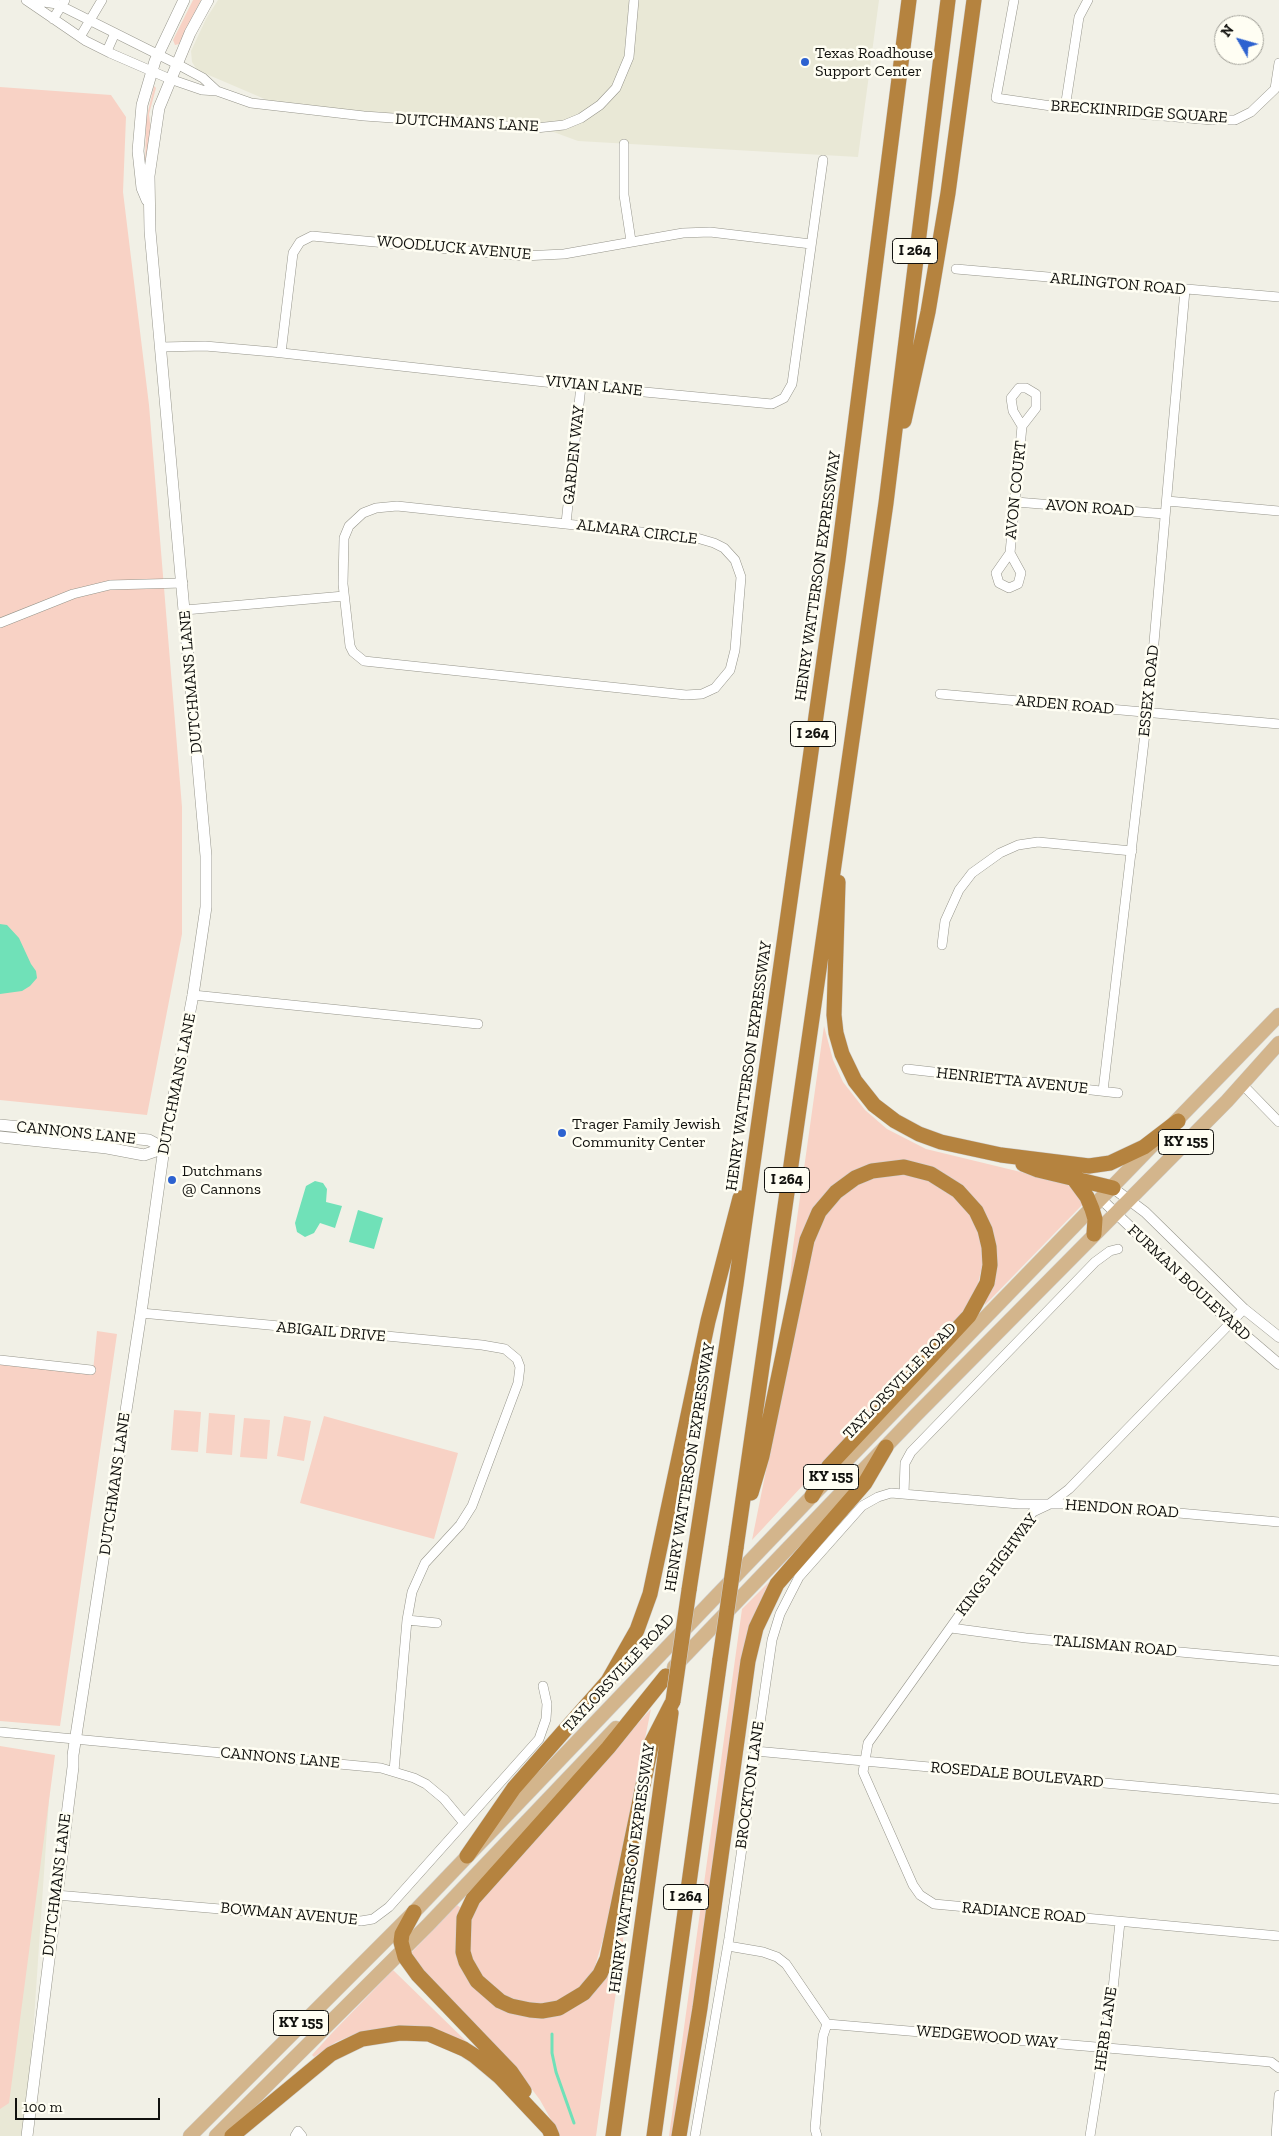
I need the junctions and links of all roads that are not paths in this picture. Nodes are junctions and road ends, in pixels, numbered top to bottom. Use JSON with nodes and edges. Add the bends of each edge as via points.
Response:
{"nodes":[{"id":1,"x":26,"y":0,"type":"edge"},
{"id":2,"x":30,"y":0,"type":"edge"},
{"id":3,"x":102,"y":0,"type":"edge"},
{"id":4,"x":184,"y":0,"type":"edge"},
{"id":5,"x":208,"y":0,"type":"edge"},
{"id":6,"x":634,"y":0,"type":"edge"},
{"id":7,"x":904,"y":0,"type":"edge"},
{"id":8,"x":909,"y":0,"type":"edge"},
{"id":9,"x":948,"y":0,"type":"edge"},
{"id":10,"x":974,"y":0,"type":"edge"},
{"id":11,"x":1014,"y":0,"type":"edge"},
{"id":12,"x":1088,"y":0,"type":"edge"},
{"id":13,"x":63,"y":3,"type":"edge"},
{"id":14,"x":54,"y":19,"type":"junction"},
{"id":15,"x":88,"y":20,"type":"junction"},
{"id":16,"x":114,"y":33,"type":"junction"},
{"id":17,"x":80,"y":36,"type":"junction"},
{"id":18,"x":902,"y":43,"type":"junction"},
{"id":19,"x":107,"y":51,"type":"junction"},
{"id":20,"x":158,"y":54,"type":"junction"},
{"id":21,"x":1279,"y":63,"type":"edge"},
{"id":22,"x":177,"y":64,"type":"junction"},
{"id":23,"x":152,"y":72,"type":"junction"},
{"id":24,"x":170,"y":79,"type":"junction"},
{"id":25,"x":216,"y":91,"type":"junction"},
{"id":26,"x":1277,"y":94,"type":"edge"},
{"id":27,"x":1065,"y":108,"type":"junction"},
{"id":28,"x":624,"y":144,"type":"dead end"},
{"id":29,"x":823,"y":160,"type":"dead end"},
{"id":30,"x":150,"y":206,"type":"junction"},
{"id":31,"x":631,"y":241,"type":"junction"},
{"id":32,"x":811,"y":244,"type":"junction"},
{"id":33,"x":956,"y":269,"type":"dead end"},
{"id":34,"x":1185,"y":290,"type":"junction"},
{"id":35,"x":1279,"y":297,"type":"edge"},
{"id":36,"x":161,"y":347,"type":"junction"},
{"id":37,"x":281,"y":353,"type":"junction"},
{"id":38,"x":581,"y":386,"type":"junction"},
{"id":39,"x":1022,"y":426,"type":"dead end"},
{"id":40,"x":1166,"y":501,"type":"junction"},
{"id":41,"x":1016,"y":502,"type":"junction"},
{"id":42,"x":886,"y":503,"type":"junction"},
{"id":43,"x":1279,"y":511,"type":"edge"},
{"id":44,"x":1165,"y":514,"type":"junction"},
{"id":45,"x":566,"y":523,"type":"junction"},
{"id":46,"x":1010,"y":554,"type":"dead end"},
{"id":47,"x":183,"y":583,"type":"junction"},
{"id":48,"x":344,"y":596,"type":"junction"},
{"id":49,"x":186,"y":610,"type":"junction"},
{"id":50,"x":0,"y":622,"type":"edge"},
{"id":51,"x":940,"y":694,"type":"dead end"},
{"id":52,"x":1147,"y":712,"type":"junction"},
{"id":53,"x":1279,"y":724,"type":"edge"},
{"id":54,"x":840,"y":828,"type":"junction"},
{"id":55,"x":1132,"y":851,"type":"junction"},
{"id":56,"x":942,"y":945,"type":"dead end"},
{"id":57,"x":193,"y":995,"type":"junction"},
{"id":58,"x":1279,"y":1015,"type":"edge"},
{"id":59,"x":478,"y":1024,"type":"dead end"},
{"id":60,"x":1279,"y":1043,"type":"edge"},
{"id":61,"x":906,"y":1069,"type":"dead end"},
{"id":62,"x":1242,"y":1084,"type":"junction"},
{"id":63,"x":1103,"y":1091,"type":"junction"},
{"id":64,"x":1118,"y":1093,"type":"dead end"},
{"id":65,"x":1178,"y":1121,"type":"junction"},
{"id":66,"x":1279,"y":1122,"type":"edge"},
{"id":67,"x":0,"y":1125,"type":"edge"},
{"id":68,"x":758,"y":1129,"type":"junction"},
{"id":69,"x":0,"y":1137,"type":"edge"},
{"id":70,"x":164,"y":1148,"type":"junction"},
{"id":71,"x":1001,"y":1155,"type":"junction"},
{"id":72,"x":1073,"y":1178,"type":"junction"},
{"id":73,"x":1113,"y":1188,"type":"junction"},
{"id":74,"x":1129,"y":1199,"type":"junction"},
{"id":75,"x":1097,"y":1204,"type":"junction"},
{"id":76,"x":1115,"y":1213,"type":"junction"},
{"id":77,"x":1094,"y":1234,"type":"junction"},
{"id":78,"x":1118,"y":1249,"type":"dead end"},
{"id":79,"x":1244,"y":1309,"type":"junction"},
{"id":80,"x":141,"y":1313,"type":"junction"},
{"id":81,"x":1231,"y":1323,"type":"junction"},
{"id":82,"x":1279,"y":1337,"type":"edge"},
{"id":83,"x":0,"y":1360,"type":"edge"},
{"id":84,"x":1279,"y":1364,"type":"edge"},
{"id":85,"x":91,"y":1370,"type":"dead end"},
{"id":86,"x":886,"y":1447,"type":"junction"},
{"id":87,"x":904,"y":1494,"type":"junction"},
{"id":88,"x":812,"y":1496,"type":"junction"},
{"id":89,"x":1048,"y":1505,"type":"junction"},
{"id":90,"x":1279,"y":1522,"type":"edge"},
{"id":91,"x":738,"y":1532,"type":"junction"},
{"id":92,"x":407,"y":1620,"type":"junction"},
{"id":93,"x":437,"y":1623,"type":"dead end"},
{"id":94,"x":951,"y":1628,"type":"junction"},
{"id":95,"x":1279,"y":1661,"type":"edge"},
{"id":96,"x":666,"y":1676,"type":"junction"},
{"id":97,"x":543,"y":1686,"type":"dead end"},
{"id":98,"x":672,"y":1701,"type":"junction"},
{"id":99,"x":0,"y":1732,"type":"edge"},
{"id":100,"x":76,"y":1738,"type":"junction"},
{"id":101,"x":755,"y":1751,"type":"junction"},
{"id":102,"x":864,"y":1760,"type":"junction"},
{"id":103,"x":394,"y":1771,"type":"junction"},
{"id":104,"x":1279,"y":1798,"type":"edge"},
{"id":105,"x":464,"y":1823,"type":"junction"},
{"id":106,"x":467,"y":1856,"type":"junction"},
{"id":107,"x":56,"y":1895,"type":"junction"},
{"id":108,"x":414,"y":1912,"type":"junction"},
{"id":109,"x":1120,"y":1922,"type":"junction"},
{"id":110,"x":1279,"y":1936,"type":"edge"},
{"id":111,"x":728,"y":1946,"type":"junction"},
{"id":112,"x":402,"y":1951,"type":"junction"},
{"id":113,"x":826,"y":2024,"type":"junction"},
{"id":114,"x":1104,"y":2047,"type":"junction"},
{"id":115,"x":262,"y":2062,"type":"junction"},
{"id":116,"x":1279,"y":2068,"type":"edge"},
{"id":117,"x":1279,"y":2095,"type":"edge"},
{"id":118,"x":535,"y":2115,"type":"junction"},
{"id":119,"x":224,"y":2133,"type":"edge"},
{"id":120,"x":27,"y":2136,"type":"edge"},
{"id":121,"x":190,"y":2136,"type":"edge"},
{"id":122,"x":295,"y":2136,"type":"edge"},
{"id":123,"x":302,"y":2136,"type":"edge"},
{"id":124,"x":552,"y":2136,"type":"edge"},
{"id":125,"x":612,"y":2136,"type":"edge"},
{"id":126,"x":654,"y":2136,"type":"edge"},
{"id":127,"x":679,"y":2136,"type":"edge"},
{"id":128,"x":695,"y":2136,"type":"edge"},
{"id":129,"x":817,"y":2136,"type":"edge"},
{"id":130,"x":1090,"y":2136,"type":"edge"},
{"id":131,"x":1276,"y":2136,"type":"edge"}],
"edges":[{"from":1,"to":14,"type":"street","name":"DUTCHMANS LANE"},
{"from":2,"to":13,"type":"street","name":"DUTCHMANS LANE"},
{"from":3,"to":15,"type":"street"},
{"from":4,"to":20,"type":"main road"},
{"from":5,"to":22,"type":"main road","name":"DUTCHMANS LANE"},
{"from":6,"to":25,"type":"street","name":"DUTCHMANS LANE","via":[[629,57],[616,88],[591,112],[554,127],[500,127],[287,109],[251,103]]},
{"from":7,"to":18,"type":"highway"},
{"from":8,"to":18,"type":"highway","name":"HENRY WATTERSON EXPRESSWAY","number":"I 264"},
{"from":9,"to":42,"type":"highway","number":"I 264"},
{"from":10,"to":42,"type":"highway","via":[[928,312]]},
{"from":11,"to":27,"type":"street","name":"BRECKINRIDGE SQUARE","via":[[996,98]]},
{"from":12,"to":27,"type":"street","via":[[1079,17]]},
{"from":13,"to":14,"type":"street"},
{"from":13,"to":15,"type":"street","name":"DUTCHMANS LANE"},
{"from":14,"to":17,"type":"street","name":"DUTCHMANS LANE"},
{"from":15,"to":16,"type":"street","name":"DUTCHMANS LANE"},
{"from":15,"to":17,"type":"street"},
{"from":16,"to":19,"type":"street"},
{"from":16,"to":20,"type":"street","name":"DUTCHMANS LANE"},
{"from":17,"to":19,"type":"street","name":"DUTCHMANS LANE"},
{"from":18,"to":68,"type":"highway","name":"HENRY WATTERSON EXPRESSWAY","number":"I 264","via":[[892,150],[855,434]]},
{"from":19,"to":23,"type":"street","name":"DUTCHMANS LANE"},
{"from":20,"to":22,"type":"street","name":"DUTCHMANS LANE"},
{"from":20,"to":23,"type":"main road"},
{"from":21,"to":26,"type":"street","name":"BRECKINRIDGE SQUARE"},
{"from":22,"to":24,"type":"main road","name":"DUTCHMANS LANE"},
{"from":22,"to":25,"type":"street","name":"DUTCHMANS LANE","via":[[203,78]]},
{"from":23,"to":24,"type":"street","name":"DUTCHMANS LANE"},
{"from":23,"to":30,"type":"main road","via":[[142,105],[138,151],[142,188]]},
{"from":24,"to":25,"type":"street","name":"DUTCHMANS LANE","via":[[202,90]]},
{"from":24,"to":30,"type":"main road","name":"DUTCHMANS LANE","via":[[156,121]]},
{"from":26,"to":27,"type":"street","name":"BRECKINRIDGE SQUARE","via":[[1234,120]]},
{"from":28,"to":31,"type":"street","via":[[624,195]]},
{"from":29,"to":32,"type":"street","name":"VIVIAN LANE"},
{"from":30,"to":36,"type":"main road","name":"DUTCHMANS LANE"},
{"from":31,"to":32,"type":"street","name":"WOODLUCK AVENUE","via":[[710,232]]},
{"from":31,"to":37,"type":"street","name":"WOODLUCK AVENUE","via":[[564,254],[523,256],[312,236],[300,242],[293,253]]},
{"from":32,"to":38,"type":"street","name":"VIVIAN LANE","via":[[792,384],[778,402],[766,404]]},
{"from":33,"to":34,"type":"street","name":"ARLINGTON ROAD"},
{"from":34,"to":35,"type":"street","name":"ARLINGTON ROAD"},
{"from":34,"to":40,"type":"street","name":"ESSEX ROAD"},
{"from":36,"to":37,"type":"street","name":"VIVIAN LANE","via":[[205,346]]},
{"from":36,"to":47,"type":"main road","name":"DUTCHMANS LANE"},
{"from":37,"to":38,"type":"street","name":"VIVIAN LANE"},
{"from":38,"to":45,"type":"street","name":"GARDEN WAY"},
{"from":39,"to":41,"type":"street","name":"AVON COURT"},
{"from":40,"to":43,"type":"street"},
{"from":40,"to":44,"type":"street","name":"ESSEX ROAD"},
{"from":41,"to":44,"type":"street","name":"AVON ROAD"},
{"from":41,"to":46,"type":"street","name":"AVON COURT"},
{"from":42,"to":54,"type":"highway","number":"I 264"},
{"from":44,"to":52,"type":"street","name":"ESSEX ROAD"},
{"from":45,"to":48,"type":"street","name":"ALMARA CIRCLE","via":[[407,507],[386,506],[370,510],[357,517],[344,538]]},
{"from":45,"to":48,"type":"street","name":"ALMARA CIRCLE","via":[[697,538],[730,553],[740,569],[740,594],[734,660],[719,685],[702,694],[686,695],[364,661],[350,646]]},
{"from":47,"to":49,"type":"main road","name":"DUTCHMANS LANE"},
{"from":47,"to":50,"type":"street","via":[[110,585],[73,594]]},
{"from":48,"to":49,"type":"street"},
{"from":49,"to":57,"type":"main road","name":"DUTCHMANS LANE","via":[[208,884]]},
{"from":51,"to":52,"type":"street","name":"ARDEN ROAD"},
{"from":52,"to":53,"type":"street","name":"ARDEN ROAD"},
{"from":52,"to":55,"type":"street","name":"ESSEX ROAD"},
{"from":54,"to":71,"type":"highway","via":[[834,1015],[836,1033],[849,1070],[874,1105],[908,1129],[941,1142]]},
{"from":54,"to":91,"type":"highway","number":"I 264","via":[[827,898]]},
{"from":55,"to":56,"type":"street","via":[[1038,842],[1018,845],[1000,853],[972,873],[959,890],[945,921]]},
{"from":55,"to":63,"type":"street","name":"ESSEX ROAD"},
{"from":57,"to":59,"type":"street"},
{"from":57,"to":70,"type":"main road","name":"DUTCHMANS LANE"},
{"from":58,"to":65,"type":"main road","name":"TAYLORSVILLE ROAD","number":"KY 155"},
{"from":60,"to":62,"type":"main road","number":"KY 155"},
{"from":61,"to":63,"type":"street","name":"HENRIETTA AVENUE"},
{"from":62,"to":66,"type":"street"},
{"from":62,"to":74,"type":"main road","number":"KY 155"},
{"from":63,"to":64,"type":"street","name":"HENRIETTA AVENUE"},
{"from":65,"to":71,"type":"highway","via":[[1144,1147],[1100,1165],[1074,1166]]},
{"from":65,"to":73,"type":"main road","name":"TAYLORSVILLE ROAD","number":"KY 155"},
{"from":67,"to":70,"type":"main road","name":"CANNONS LANE","via":[[149,1140]]},
{"from":68,"to":98,"type":"highway","name":"HENRY WATTERSON EXPRESSWAY","number":"I 264","bridge":true},
{"from":68,"to":106,"type":"highway","via":[[708,1322],[656,1571],[640,1624],[608,1681],[514,1788]]},
{"from":69,"to":70,"type":"main road","name":"CANNONS LANE","via":[[144,1155]]},
{"from":70,"to":80,"type":"main road","name":"DUTCHMANS LANE"},
{"from":71,"to":72,"type":"highway","via":[[1038,1170]]},
{"from":72,"to":73,"type":"highway"},
{"from":72,"to":75,"type":"highway","via":[[1087,1197]]},
{"from":73,"to":74,"type":"street","name":"FURMAN BOULEVARD"},
{"from":73,"to":75,"type":"main road","name":"TAYLORSVILLE ROAD","number":"KY 155"},
{"from":74,"to":76,"type":"main road","number":"KY 155"},
{"from":74,"to":79,"type":"street","name":"FURMAN BOULEVARD"},
{"from":75,"to":76,"type":"street","name":"FURMAN BOULEVARD"},
{"from":75,"to":77,"type":"highway"},
{"from":75,"to":88,"type":"main road","name":"TAYLORSVILLE ROAD","number":"KY 155"},
{"from":76,"to":77,"type":"main road","number":"KY 155"},
{"from":76,"to":81,"type":"street","name":"FURMAN BOULEVARD"},
{"from":77,"to":86,"type":"main road","number":"KY 155"},
{"from":78,"to":87,"type":"street","via":[[1095,1262],[911,1452],[905,1463]]},
{"from":79,"to":81,"type":"street","name":"KINGS HIGHWAY"},
{"from":79,"to":82,"type":"street","name":"FURMAN BOULEVARD"},
{"from":80,"to":92,"type":"street","name":"ABIGAIL DRIVE","via":[[482,1345],[504,1348],[517,1359],[520,1367],[518,1383],[476,1495],[460,1525],[420,1572]]},
{"from":80,"to":100,"type":"main road","name":"DUTCHMANS LANE"},
{"from":81,"to":84,"type":"street","name":"FURMAN BOULEVARD"},
{"from":81,"to":89,"type":"street","name":"KINGS HIGHWAY","via":[[1069,1489]]},
{"from":83,"to":85,"type":"street"},
{"from":86,"to":96,"type":"main road","number":"KY 155"},
{"from":86,"to":127,"type":"highway","via":[[865,1483],[777,1584],[756,1628],[747,1670]]},
{"from":87,"to":89,"type":"street","name":"HENDON ROAD"},
{"from":87,"to":101,"type":"street","name":"BROCKTON LANE","via":[[891,1493],[862,1506],[793,1588],[772,1640]]},
{"from":88,"to":91,"type":"highway","via":[[829,1466],[969,1316],[987,1282],[989,1247],[976,1211],[958,1191],[932,1174],[904,1167],[864,1174],[836,1192],[814,1220],[807,1240],[762,1456]]},
{"from":88,"to":106,"type":"main road","name":"TAYLORSVILLE ROAD","number":"KY 155"},
{"from":89,"to":90,"type":"street","name":"HENDON ROAD","via":[[1078,1504]]},
{"from":89,"to":94,"type":"street","name":"KINGS HIGHWAY","via":[[1033,1512]]},
{"from":91,"to":126,"type":"highway","number":"I 264","bridge":true},
{"from":92,"to":93,"type":"street"},
{"from":92,"to":103,"type":"street"},
{"from":94,"to":95,"type":"street","name":"TALISMAN ROAD"},
{"from":94,"to":102,"type":"street","name":"KINGS HIGHWAY","via":[[868,1743]]},
{"from":96,"to":98,"type":"highway","via":[[608,1748],[472,1899],[464,1918],[463,1952],[477,1981],[500,2001],[530,2010],[559,2008],[584,1993],[600,1974],[607,1959],[652,1742]]},
{"from":96,"to":112,"type":"main road","number":"KY 155"},
{"from":97,"to":105,"type":"street","name":"BOWMAN AVENUE","via":[[546,1719],[539,1740]]},
{"from":98,"to":125,"type":"highway","name":"HENRY WATTERSON EXPRESSWAY","number":"I 264"},
{"from":99,"to":100,"type":"street","name":"CANNONS LANE"},
{"from":100,"to":103,"type":"street","name":"CANNONS LANE"},
{"from":100,"to":107,"type":"main road","name":"DUTCHMANS LANE"},
{"from":101,"to":102,"type":"street","name":"ROSEDALE BOULEVARD"},
{"from":101,"to":111,"type":"street","name":"BROCKTON LANE"},
{"from":102,"to":104,"type":"street","name":"ROSEDALE BOULEVARD"},
{"from":102,"to":109,"type":"street","name":"RADIANCE ROAD","via":[[865,1778],[912,1885],[927,1900],[944,1905]]},
{"from":103,"to":105,"type":"street","name":"CANNONS LANE","via":[[436,1791]]},
{"from":105,"to":107,"type":"street","name":"BOWMAN AVENUE","via":[[381,1915],[361,1921]]},
{"from":106,"to":108,"type":"main road","name":"TAYLORSVILLE ROAD","number":"KY 155"},
{"from":107,"to":120,"type":"main road","name":"DUTCHMANS LANE"},
{"from":108,"to":112,"type":"highway","via":[[402,1934]]},
{"from":108,"to":115,"type":"main road","name":"TAYLORSVILLE ROAD","number":"KY 155"},
{"from":109,"to":110,"type":"street","name":"RADIANCE ROAD"},
{"from":109,"to":114,"type":"street","name":"HERB LANE"},
{"from":111,"to":113,"type":"street","via":[[763,1952],[786,1964]]},
{"from":111,"to":128,"type":"street","name":"BROCKTON LANE"},
{"from":112,"to":118,"type":"highway","via":[[418,1974],[511,2072],[523,2088]]},
{"from":112,"to":119,"type":"main road","number":"KY 155"},
{"from":113,"to":114,"type":"street","name":"WEDGEWOOD WAY"},
{"from":113,"to":129,"type":"street"},
{"from":114,"to":116,"type":"street","name":"WEDGEWOOD WAY","via":[[1271,2062]]},
{"from":114,"to":130,"type":"street","name":"HERB LANE"},
{"from":115,"to":119,"type":"main road","via":[[264,2072]]},
{"from":115,"to":121,"type":"main road","name":"TAYLORSVILLE ROAD","number":"KY 155"},
{"from":117,"to":131,"type":"street"},
{"from":118,"to":119,"type":"highway","via":[[500,2077],[464,2049],[429,2034],[400,2033],[362,2039],[331,2054]]},
{"from":118,"to":124,"type":"highway"},
{"from":122,"to":123,"type":"street","via":[[298,2131]]}]}
